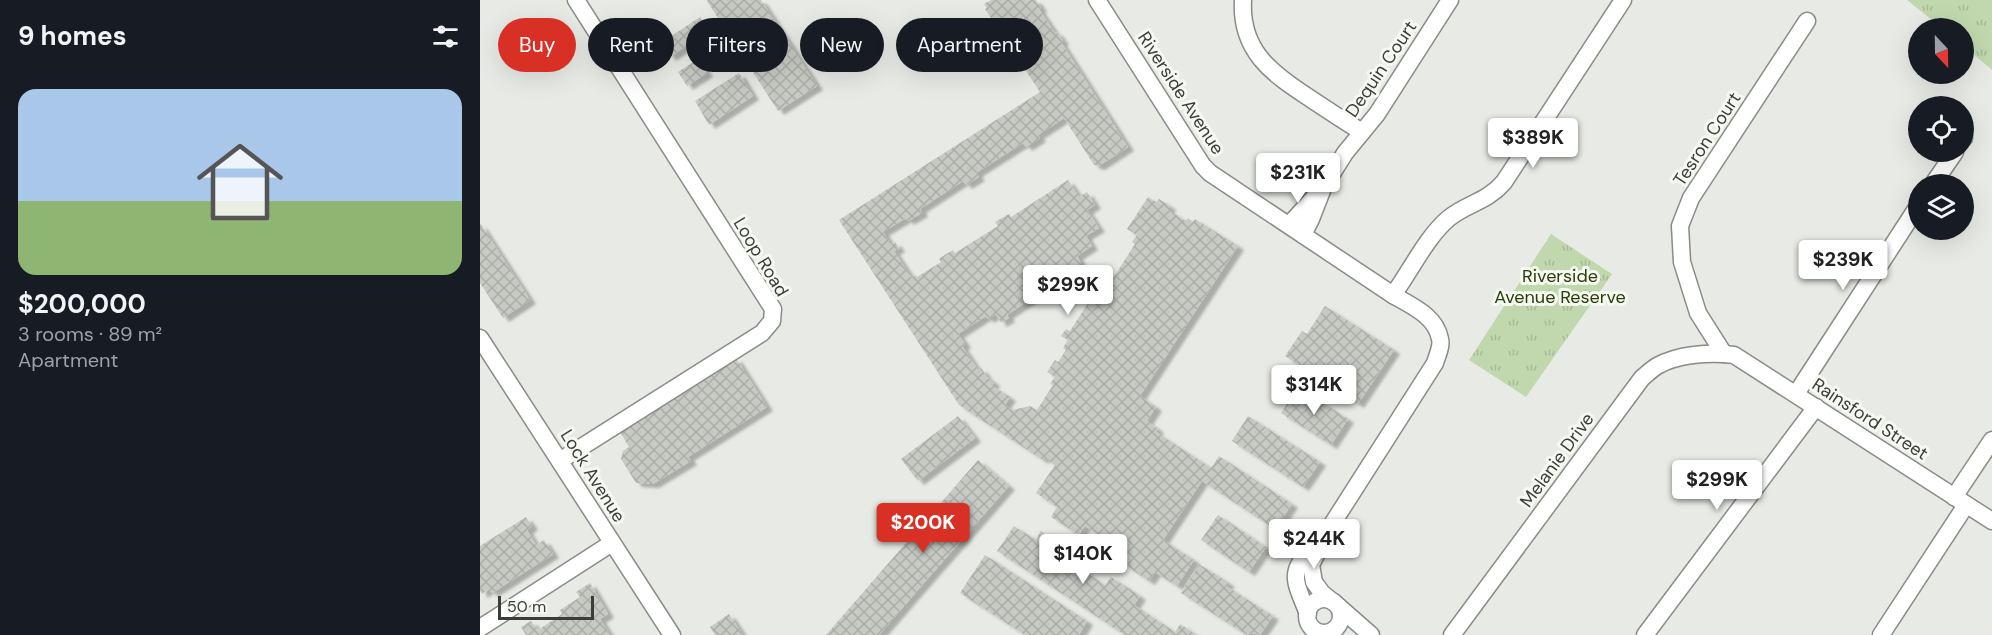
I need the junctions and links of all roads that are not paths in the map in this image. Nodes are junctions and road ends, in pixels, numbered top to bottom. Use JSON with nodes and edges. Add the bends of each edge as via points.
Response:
{"nodes":[{"id":1,"x":576,"y":0,"type":"edge"},
{"id":2,"x":1097,"y":0,"type":"edge"},
{"id":3,"x":1243,"y":0,"type":"edge"},
{"id":4,"x":1450,"y":0,"type":"edge"},
{"id":5,"x":1623,"y":0,"type":"edge"},
{"id":6,"x":1807,"y":21,"type":"dead end"},
{"id":7,"x":1362,"y":132,"type":"junction"},
{"id":8,"x":1908,"y":221,"type":"edge"},
{"id":9,"x":1296,"y":230,"type":"junction"},
{"id":10,"x":1393,"y":295,"type":"junction"},
{"id":11,"x":480,"y":340,"type":"edge"},
{"id":12,"x":1724,"y":354,"type":"junction"},
{"id":13,"x":1796,"y":394,"type":"junction"},
{"id":14,"x":1816,"y":407,"type":"junction"},
{"id":15,"x":1992,"y":440,"type":"edge"},
{"id":16,"x":561,"y":460,"type":"junction"},
{"id":17,"x":1960,"y":501,"type":"junction"},
{"id":18,"x":1992,"y":521,"type":"edge"},
{"id":19,"x":1329,"y":529,"type":"junction"},
{"id":20,"x":612,"y":543,"type":"junction"},
{"id":21,"x":1335,"y":604,"type":"junction"},
{"id":22,"x":1307,"y":615,"type":"junction"},
{"id":23,"x":480,"y":628,"type":"edge"},
{"id":24,"x":1329,"y":632,"type":"edge"},
{"id":25,"x":672,"y":635,"type":"edge"},
{"id":26,"x":1299,"y":635,"type":"edge"},
{"id":27,"x":1349,"y":635,"type":"edge"},
{"id":28,"x":1371,"y":635,"type":"edge"},
{"id":29,"x":1452,"y":635,"type":"edge"},
{"id":30,"x":1645,"y":635,"type":"edge"},
{"id":31,"x":1881,"y":635,"type":"edge"}],
"edges":[{"from":1,"to":16,"type":"street","name":"Loop Road","via":[[773,309],[771,321],[762,333]]},
{"from":2,"to":9,"type":"street","name":"Riverside Avenue","via":[[1203,166]]},
{"from":3,"to":7,"type":"street","via":[[1247,34],[1266,66]]},
{"from":4,"to":7,"type":"street","name":"Dequin Court"},
{"from":5,"to":10,"type":"street","via":[[1504,182],[1488,198],[1441,225]]},
{"from":6,"to":12,"type":"street","name":"Tesron Court","via":[[1691,198],[1680,226],[1682,262],[1691,296]]},
{"from":7,"to":9,"type":"street","name":"Dequin Court","via":[[1323,188],[1311,219]]},
{"from":8,"to":13,"type":"street"},
{"from":9,"to":10,"type":"street","name":"Riverside Avenue"},
{"from":10,"to":19,"type":"street","name":"Riverside Avenue","via":[[1434,323],[1441,341],[1436,363]]},
{"from":11,"to":16,"type":"street","name":"Lock Avenue"},
{"from":12,"to":13,"type":"street","name":"Rainsford Street","via":[[1734,355]]},
{"from":12,"to":29,"type":"street","name":"Melanie Drive","via":[[1673,360],[1642,378]]},
{"from":13,"to":14,"type":"street","name":"Rainsford Street"},
{"from":14,"to":17,"type":"street","name":"Rainsford Street"},
{"from":14,"to":30,"type":"street"},
{"from":15,"to":17,"type":"street"},
{"from":16,"to":20,"type":"street","name":"Lock Avenue"},
{"from":17,"to":18,"type":"street","name":"Rainsford Street"},
{"from":17,"to":31,"type":"street"},
{"from":19,"to":21,"type":"street","name":"Riverside Avenue","via":[[1311,565],[1314,582]]},
{"from":19,"to":22,"type":"street","name":"Riverside Avenue","via":[[1300,560],[1295,574]]},
{"from":20,"to":23,"type":"street"},
{"from":20,"to":25,"type":"street","name":"Lock Avenue"},
{"from":21,"to":22,"type":"street","via":[[1328,599],[1316,601]]},
{"from":21,"to":24,"type":"street","via":[[1340,622]]},
{"from":21,"to":28,"type":"street","name":"Riverside Avenue"},
{"from":22,"to":24,"type":"street","via":[[1314,629]]},
{"from":22,"to":26,"type":"street"},
{"from":24,"to":27,"type":"street"}]}
